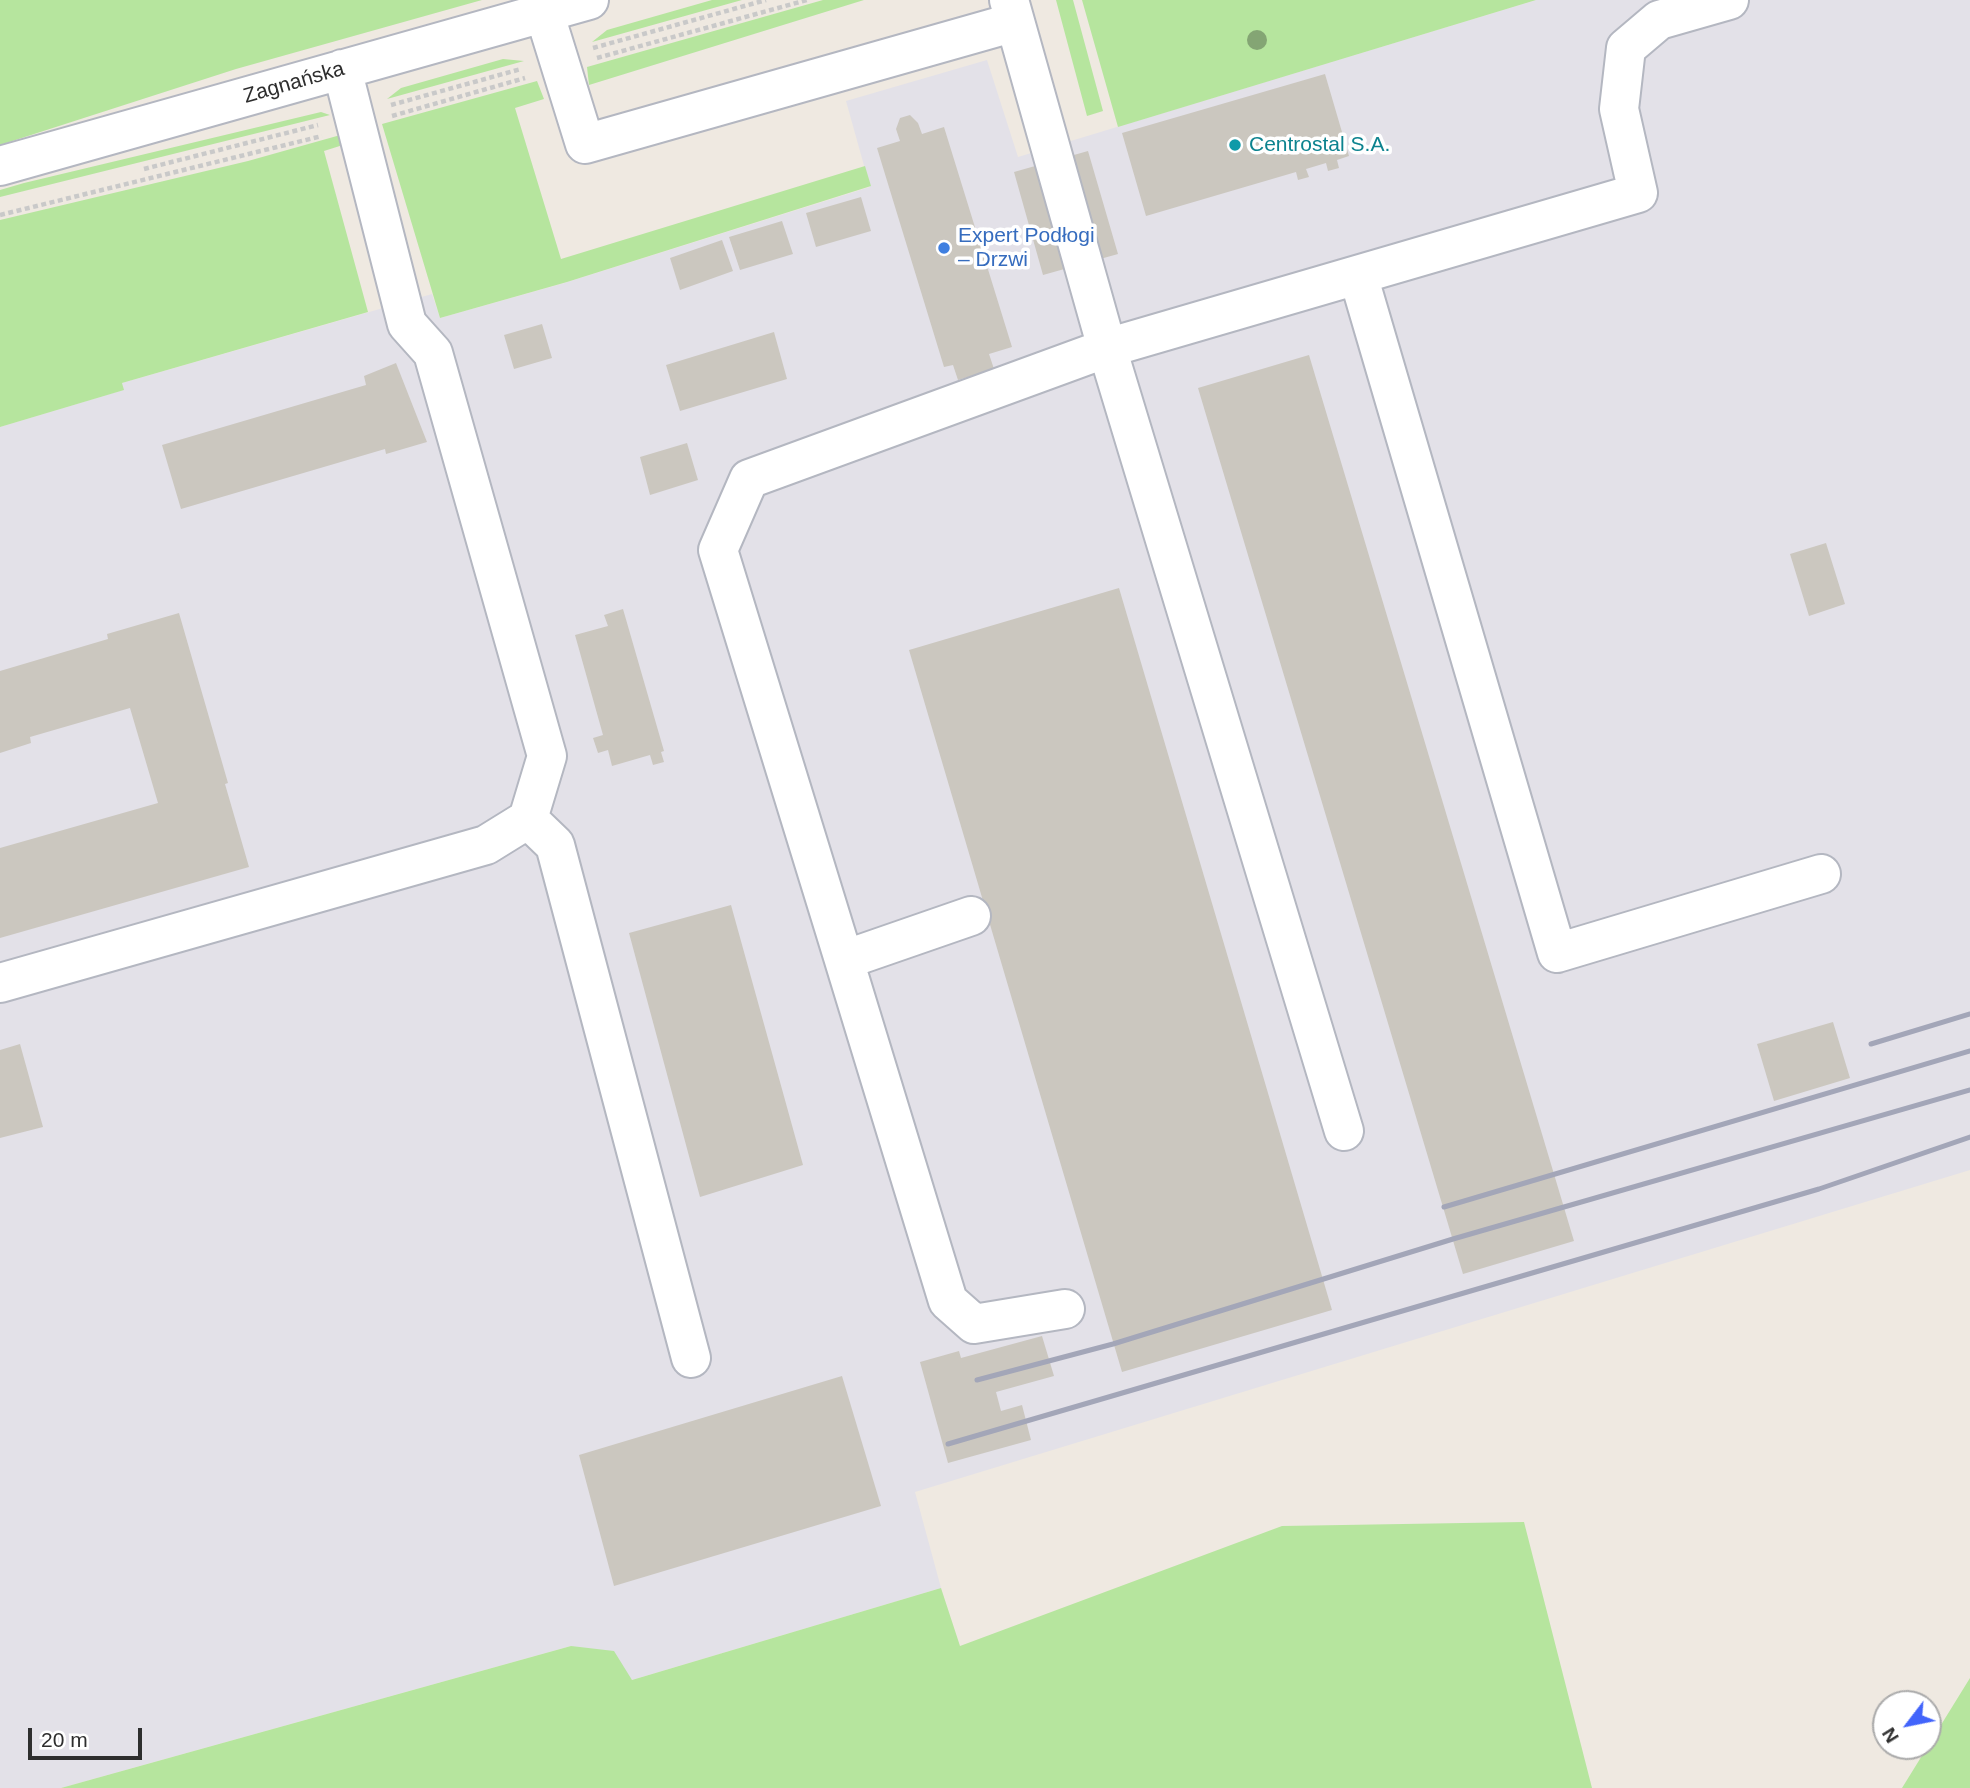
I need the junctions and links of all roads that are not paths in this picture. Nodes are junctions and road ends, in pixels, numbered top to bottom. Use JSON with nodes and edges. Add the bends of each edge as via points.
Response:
{"nodes":[{"id":1,"x":589,"y":0,"type":"edge"},
{"id":2,"x":1729,"y":0,"type":"edge"},
{"id":3,"x":1012,"y":11,"type":"edge"},
{"id":4,"x":544,"y":12,"type":"junction"},
{"id":5,"x":342,"y":69,"type":"junction"},
{"id":6,"x":0,"y":166,"type":"edge"},
{"id":7,"x":1358,"y":275,"type":"junction"},
{"id":8,"x":1107,"y":348,"type":"junction"},
{"id":9,"x":528,"y":819,"type":"junction"},
{"id":10,"x":1821,"y":874,"type":"dead end"},
{"id":11,"x":971,"y":916,"type":"dead end"},
{"id":12,"x":844,"y":960,"type":"junction"},
{"id":13,"x":0,"y":983,"type":"edge"},
{"id":14,"x":1344,"y":1131,"type":"dead end"},
{"id":15,"x":1065,"y":1309,"type":"dead end"},
{"id":16,"x":691,"y":1358,"type":"dead end"}],
"edges":[{"from":1,"to":4,"type":"street","name":"Zagnańska"},
{"from":2,"to":7,"type":"street","via":[[1659,20],[1626,48],[1619,109],[1638,192]]},
{"from":3,"to":4,"type":"street","via":[[585,144]]},
{"from":3,"to":8,"type":"street"},
{"from":4,"to":5,"type":"street","name":"Zagnańska"},
{"from":5,"to":6,"type":"street","name":"Zagnańska"},
{"from":5,"to":9,"type":"street","via":[[407,324],[433,353],[547,756]]},
{"from":7,"to":8,"type":"street"},
{"from":7,"to":10,"type":"street","via":[[1557,953]]},
{"from":8,"to":12,"type":"street","via":[[750,479],[718,550]]},
{"from":8,"to":14,"type":"street"},
{"from":9,"to":13,"type":"street","via":[[486,845]]},
{"from":9,"to":16,"type":"street","via":[[555,845]]},
{"from":11,"to":12,"type":"street"},
{"from":12,"to":15,"type":"street","via":[[948,1301],[974,1324]]}]}
